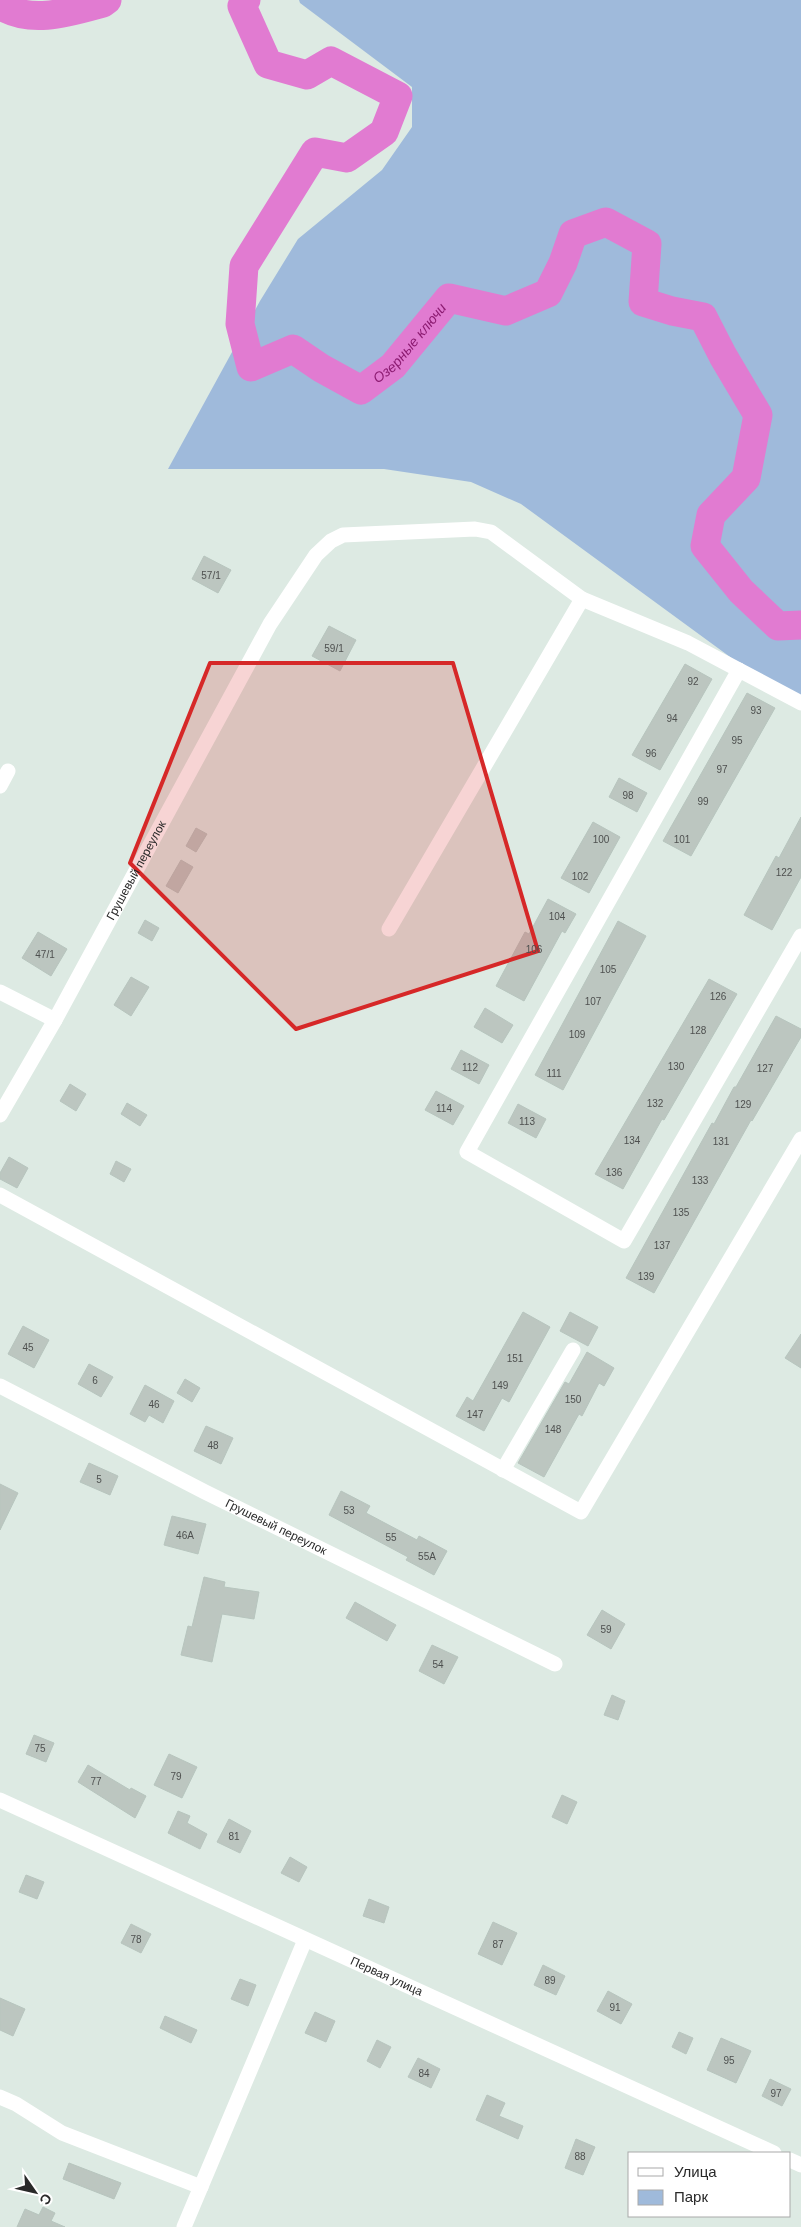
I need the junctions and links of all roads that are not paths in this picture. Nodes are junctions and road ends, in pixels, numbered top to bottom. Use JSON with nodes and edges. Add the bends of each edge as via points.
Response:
{"nodes":[{"id":1,"x":582,"y":599,"type":"junction"},
{"id":2,"x":739,"y":670,"type":"junction"},
{"id":3,"x":801,"y":703,"type":"edge"},
{"id":4,"x":8,"y":771,"type":"dead end"},
{"id":5,"x":0,"y":786,"type":"edge"},
{"id":6,"x":389,"y":930,"type":"dead end"},
{"id":7,"x":801,"y":936,"type":"edge"},
{"id":8,"x":0,"y":992,"type":"edge"},
{"id":9,"x":55,"y":1020,"type":"junction"},
{"id":10,"x":0,"y":1115,"type":"edge"},
{"id":11,"x":801,"y":1139,"type":"edge"},
{"id":12,"x":0,"y":1195,"type":"edge"},
{"id":13,"x":573,"y":1350,"type":"dead end"},
{"id":14,"x":0,"y":1386,"type":"edge"},
{"id":15,"x":504,"y":1470,"type":"junction"},
{"id":16,"x":555,"y":1664,"type":"dead end"},
{"id":17,"x":0,"y":1800,"type":"edge"},
{"id":18,"x":305,"y":1940,"type":"junction"},
{"id":19,"x":0,"y":2097,"type":"edge"},
{"id":20,"x":772,"y":2152,"type":"edge"},
{"id":21,"x":201,"y":2187,"type":"junction"},
{"id":22,"x":184,"y":2227,"type":"edge"}],
"edges":[{"from":1,"to":2,"type":"street","name":"Грушевый переулок","via":[[688,643]]},
{"from":1,"to":6,"type":"street"},
{"from":1,"to":9,"type":"street","name":"Грушевый переулок","via":[[491,532],[475,529],[343,535],[331,541],[316,555],[270,624]]},
{"from":2,"to":3,"type":"street","name":"Грушевый переулок"},
{"from":2,"to":7,"type":"street","via":[[466,1152],[624,1241]]},
{"from":4,"to":5,"type":"street"},
{"from":8,"to":9,"type":"street"},
{"from":9,"to":10,"type":"street","name":"Грушевый переулок"},
{"from":11,"to":15,"type":"street","via":[[581,1512]]},
{"from":12,"to":15,"type":"street"},
{"from":13,"to":15,"type":"street"},
{"from":14,"to":16,"type":"street","name":"Грушевый переулок","via":[[205,1492]]},
{"from":17,"to":18,"type":"street","name":"Первая улица"},
{"from":18,"to":20,"type":"street","name":"Первая улица"},
{"from":18,"to":21,"type":"street"},
{"from":19,"to":21,"type":"street","via":[[62,2132]]},
{"from":21,"to":22,"type":"street"}]}
